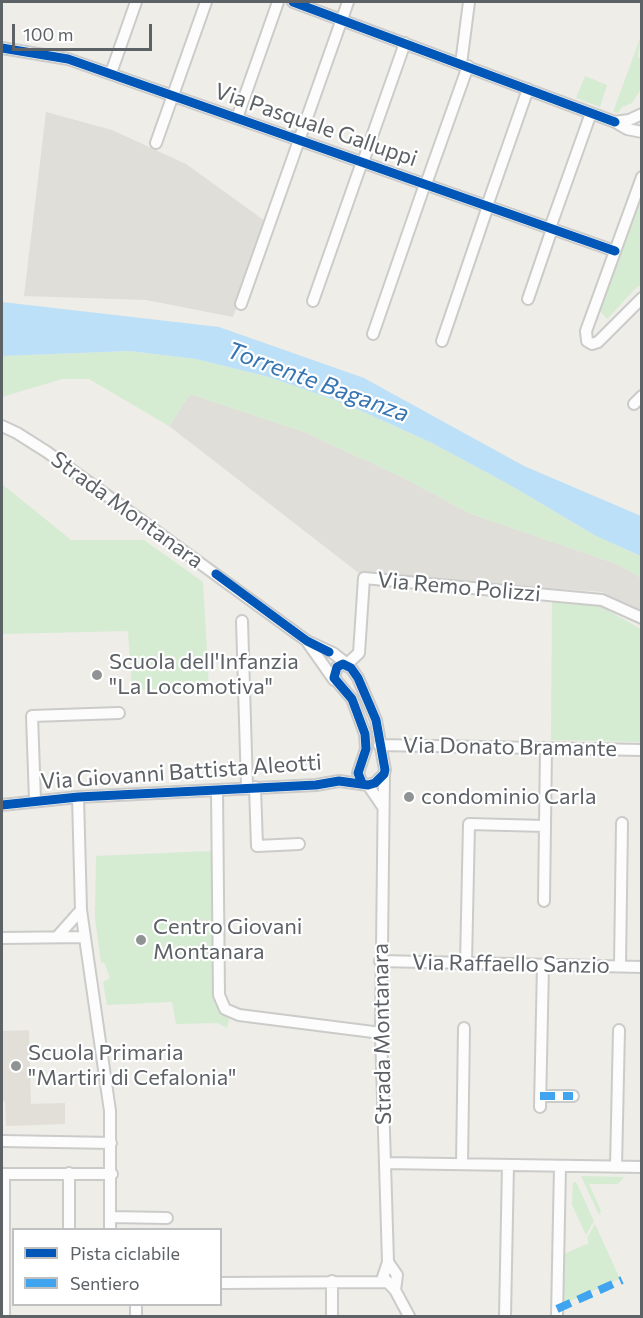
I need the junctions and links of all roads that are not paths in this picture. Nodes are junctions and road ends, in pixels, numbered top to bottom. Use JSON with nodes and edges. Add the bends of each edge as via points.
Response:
{"nodes":[{"id":1,"x":136,"y":2,"type":"edge"},
{"id":2,"x":206,"y":2,"type":"edge"},
{"id":3,"x":278,"y":2,"type":"edge"},
{"id":4,"x":293,"y":2,"type":"edge"},
{"id":5,"x":348,"y":2,"type":"edge"},
{"id":6,"x":469,"y":2,"type":"edge"},
{"id":7,"x":343,"y":19,"type":"junction"},
{"id":8,"x":405,"y":43,"type":"junction"},
{"id":9,"x":2,"y":48,"type":"edge"},
{"id":10,"x":464,"y":65,"type":"junction"},
{"id":11,"x":111,"y":74,"type":"junction"},
{"id":12,"x":528,"y":89,"type":"junction"},
{"id":13,"x":173,"y":95,"type":"junction"},
{"id":14,"x":591,"y":113,"type":"junction"},
{"id":15,"x":642,"y":114,"type":"edge"},
{"id":16,"x":237,"y":118,"type":"junction"},
{"id":17,"x":615,"y":122,"type":"junction"},
{"id":18,"x":642,"y":132,"type":"edge"},
{"id":19,"x":300,"y":140,"type":"junction"},
{"id":20,"x":156,"y":143,"type":"dead end"},
{"id":21,"x":363,"y":162,"type":"junction"},
{"id":22,"x":642,"y":177,"type":"edge"},
{"id":23,"x":426,"y":184,"type":"junction"},
{"id":24,"x":487,"y":206,"type":"junction"},
{"id":25,"x":551,"y":228,"type":"junction"},
{"id":26,"x":615,"y":251,"type":"junction"},
{"id":27,"x":642,"y":298,"type":"edge"},
{"id":28,"x":528,"y":299,"type":"dead end"},
{"id":29,"x":313,"y":301,"type":"dead end"},
{"id":30,"x":241,"y":304,"type":"dead end"},
{"id":31,"x":373,"y":334,"type":"dead end"},
{"id":32,"x":442,"y":341,"type":"dead end"},
{"id":33,"x":2,"y":426,"type":"edge"},
{"id":34,"x":642,"y":618,"type":"edge"},
{"id":35,"x":242,"y":621,"type":"dead end"},
{"id":36,"x":307,"y":641,"type":"junction"},
{"id":37,"x":347,"y":664,"type":"junction"},
{"id":38,"x":336,"y":682,"type":"junction"},
{"id":39,"x":119,"y":713,"type":"dead end"},
{"id":40,"x":379,"y":745,"type":"junction"},
{"id":41,"x":546,"y":748,"type":"junction"},
{"id":42,"x":642,"y":750,"type":"edge"},
{"id":43,"x":358,"y":766,"type":"junction"},
{"id":44,"x":384,"y":774,"type":"junction"},
{"id":45,"x":339,"y":781,"type":"junction"},
{"id":46,"x":365,"y":784,"type":"junction"},
{"id":47,"x":251,"y":787,"type":"junction"},
{"id":48,"x":217,"y":790,"type":"junction"},
{"id":49,"x":78,"y":797,"type":"junction"},
{"id":50,"x":35,"y":800,"type":"junction"},
{"id":51,"x":2,"y":805,"type":"edge"},
{"id":52,"x":383,"y":807,"type":"junction"},
{"id":53,"x":622,"y":823,"type":"dead end"},
{"id":54,"x":545,"y":826,"type":"junction"},
{"id":55,"x":298,"y":844,"type":"dead end"},
{"id":56,"x":544,"y":901,"type":"dead end"},
{"id":57,"x":81,"y":910,"type":"junction"},
{"id":58,"x":85,"y":936,"type":"junction"},
{"id":59,"x":57,"y":937,"type":"junction"},
{"id":60,"x":2,"y":938,"type":"edge"},
{"id":61,"x":380,"y":961,"type":"junction"},
{"id":62,"x":466,"y":963,"type":"junction"},
{"id":63,"x":543,"y":964,"type":"junction"},
{"id":64,"x":620,"y":966,"type":"junction"},
{"id":65,"x":642,"y":966,"type":"edge"},
{"id":66,"x":464,"y":1028,"type":"dead end"},
{"id":67,"x":619,"y":1030,"type":"dead end"},
{"id":68,"x":381,"y":1033,"type":"junction"},
{"id":69,"x":573,"y":1096,"type":"dead end"},
{"id":70,"x":2,"y":1140,"type":"edge"},
{"id":71,"x":111,"y":1143,"type":"junction"},
{"id":72,"x":385,"y":1163,"type":"junction"},
{"id":73,"x":462,"y":1164,"type":"junction"},
{"id":74,"x":508,"y":1165,"type":"junction"},
{"id":75,"x":560,"y":1166,"type":"junction"},
{"id":76,"x":616,"y":1167,"type":"junction"},
{"id":77,"x":642,"y":1167,"type":"edge"},
{"id":78,"x":69,"y":1173,"type":"junction"},
{"id":79,"x":3,"y":1174,"type":"edge"},
{"id":80,"x":112,"y":1174,"type":"junction"},
{"id":81,"x":110,"y":1217,"type":"junction"},
{"id":82,"x":167,"y":1218,"type":"dead end"},
{"id":83,"x":69,"y":1228,"type":"edge"},
{"id":84,"x":110,"y":1228,"type":"edge"},
{"id":85,"x":9,"y":1237,"type":"edge"},
{"id":86,"x":389,"y":1276,"type":"junction"},
{"id":87,"x":332,"y":1281,"type":"junction"},
{"id":88,"x":222,"y":1283,"type":"edge"},
{"id":89,"x":6,"y":1284,"type":"edge"},
{"id":90,"x":4,"y":1317,"type":"edge"},
{"id":91,"x":332,"y":1317,"type":"edge"},
{"id":92,"x":409,"y":1317,"type":"edge"},
{"id":93,"x":505,"y":1317,"type":"edge"},
{"id":94,"x":557,"y":1317,"type":"edge"}],
"edges":[{"from":1,"to":11,"type":"street"},
{"from":2,"to":13,"type":"street"},
{"from":3,"to":16,"type":"street"},
{"from":4,"to":7,"type":"street"},
{"from":5,"to":7,"type":"street"},
{"from":6,"to":10,"type":"street"},
{"from":7,"to":8,"type":"street"},
{"from":7,"to":19,"type":"street"},
{"from":8,"to":10,"type":"street"},
{"from":8,"to":21,"type":"street"},
{"from":9,"to":11,"type":"street","name":"Via Pasquale Galluppi","via":[[61,57]]},
{"from":10,"to":12,"type":"street"},
{"from":10,"to":23,"type":"street"},
{"from":11,"to":13,"type":"street","name":"Via Pasquale Galluppi"},
{"from":12,"to":14,"type":"street"},
{"from":12,"to":24,"type":"street"},
{"from":13,"to":16,"type":"street","name":"Via Pasquale Galluppi"},
{"from":13,"to":20,"type":"street"},
{"from":14,"to":17,"type":"street"},
{"from":14,"to":25,"type":"street"},
{"from":15,"to":17,"type":"street"},
{"from":16,"to":19,"type":"street","name":"Via Pasquale Galluppi"},
{"from":17,"to":18,"type":"street"},
{"from":19,"to":21,"type":"street","name":"Via Pasquale Galluppi"},
{"from":19,"to":30,"type":"street"},
{"from":21,"to":23,"type":"street","name":"Via Pasquale Galluppi"},
{"from":21,"to":29,"type":"street"},
{"from":22,"to":26,"type":"street"},
{"from":23,"to":24,"type":"street","name":"Via Pasquale Galluppi"},
{"from":23,"to":31,"type":"street"},
{"from":24,"to":25,"type":"street","name":"Via Pasquale Galluppi"},
{"from":24,"to":32,"type":"street"},
{"from":25,"to":26,"type":"street","name":"Via Pasquale Galluppi"},
{"from":25,"to":28,"type":"street"},
{"from":26,"to":27,"type":"street","via":[[586,331],[588,343],[600,341]]},
{"from":33,"to":36,"type":"street","name":"Strada Montanara","via":[[75,472]]},
{"from":34,"to":37,"type":"street","name":"Via Remo Polizzi","via":[[602,600],[364,578],[359,653]]},
{"from":35,"to":47,"type":"street"},
{"from":36,"to":37,"type":"street","name":"Strada Montanara"},
{"from":36,"to":38,"type":"street","name":"Strada Montanara"},
{"from":37,"to":38,"type":"street","via":[[337,667]]},
{"from":37,"to":40,"type":"street","name":"Strada Montanara","via":[[373,711]]},
{"from":38,"to":43,"type":"street","name":"Strada Montanara","via":[[352,699],[365,734],[366,749]]},
{"from":39,"to":50,"type":"street","via":[[32,716]]},
{"from":40,"to":41,"type":"street","name":"Via Donato Bramante"},
{"from":40,"to":44,"type":"street","name":"Strada Montanara"},
{"from":41,"to":42,"type":"street","name":"Via Donato Bramante"},
{"from":41,"to":54,"type":"street"},
{"from":43,"to":45,"type":"street","name":"Via Giovanni Battista Aleotti"},
{"from":43,"to":46,"type":"street","name":"Strada Montanara"},
{"from":44,"to":46,"type":"street","via":[[375,783]]},
{"from":44,"to":52,"type":"street","name":"Strada Montanara"},
{"from":45,"to":46,"type":"street","name":"Via Giovanni Battista Aleotti"},
{"from":45,"to":47,"type":"street","name":"Via Giovanni Battista Aleotti"},
{"from":46,"to":52,"type":"street","name":"Strada Montanara"},
{"from":47,"to":48,"type":"street","name":"Via Giovanni Battista Aleotti"},
{"from":47,"to":55,"type":"street","via":[[257,846]]},
{"from":48,"to":49,"type":"street","name":"Via Giovanni Battista Aleotti"},
{"from":48,"to":68,"type":"street","via":[[219,995],[225,1008],[239,1015]]},
{"from":49,"to":50,"type":"street","name":"Via Giovanni Battista Aleotti"},
{"from":49,"to":57,"type":"street"},
{"from":50,"to":51,"type":"street","name":"Via Giovanni Battista Aleotti"},
{"from":52,"to":61,"type":"street","name":"Strada Montanara"},
{"from":53,"to":64,"type":"street"},
{"from":54,"to":56,"type":"street"},
{"from":54,"to":62,"type":"street","via":[[468,824]]},
{"from":57,"to":58,"type":"street"},
{"from":57,"to":59,"type":"street"},
{"from":58,"to":59,"type":"street"},
{"from":58,"to":71,"type":"street"},
{"from":59,"to":60,"type":"street"},
{"from":61,"to":62,"type":"street","name":"Via Raffaello Sanzio"},
{"from":61,"to":68,"type":"street","name":"Strada Montanara"},
{"from":62,"to":63,"type":"street","name":"Via Raffaello Sanzio"},
{"from":63,"to":64,"type":"street","name":"Via Raffaello Sanzio"},
{"from":63,"to":69,"type":"street","via":[[540,1101]]},
{"from":64,"to":65,"type":"street","name":"Via Raffaello Sanzio"},
{"from":66,"to":73,"type":"street"},
{"from":67,"to":76,"type":"street"},
{"from":68,"to":72,"type":"street","name":"Strada Montanara"},
{"from":70,"to":71,"type":"street"},
{"from":71,"to":80,"type":"street"},
{"from":72,"to":73,"type":"street"},
{"from":72,"to":86,"type":"street","name":"Strada Montanara"},
{"from":73,"to":74,"type":"street"},
{"from":74,"to":75,"type":"street"},
{"from":74,"to":93,"type":"street"},
{"from":75,"to":76,"type":"street"},
{"from":75,"to":94,"type":"street"},
{"from":76,"to":77,"type":"street"},
{"from":78,"to":79,"type":"street"},
{"from":78,"to":80,"type":"street"},
{"from":78,"to":83,"type":"street"},
{"from":79,"to":85,"type":"street"},
{"from":80,"to":81,"type":"street"},
{"from":81,"to":82,"type":"street"},
{"from":81,"to":84,"type":"street"},
{"from":85,"to":89,"type":"street"},
{"from":86,"to":87,"type":"street","via":[[369,1281]]},
{"from":86,"to":92,"type":"street","name":"Strada Montanara"},
{"from":87,"to":88,"type":"street"},
{"from":87,"to":91,"type":"street"},
{"from":89,"to":90,"type":"street"}]}
